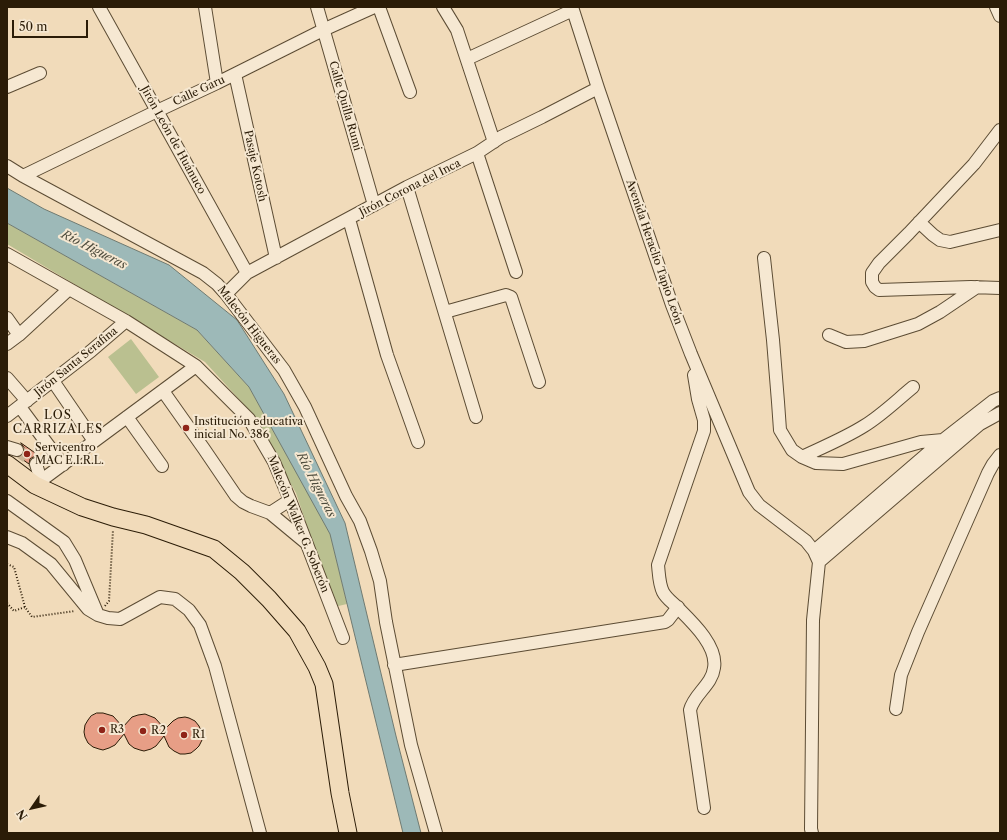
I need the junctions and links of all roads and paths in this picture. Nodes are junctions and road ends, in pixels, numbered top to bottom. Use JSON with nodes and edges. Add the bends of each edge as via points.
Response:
{"nodes":[{"id":1,"x":99,"y":7,"type":"edge"},
{"id":2,"x":205,"y":7,"type":"edge"},
{"id":3,"x":316,"y":7,"type":"edge"},
{"id":4,"x":374,"y":7,"type":"edge"},
{"id":5,"x":379,"y":7,"type":"edge"},
{"id":6,"x":443,"y":7,"type":"edge"},
{"id":7,"x":996,"y":7,"type":"edge"},
{"id":8,"x":573,"y":8,"type":"edge"},
{"id":9,"x":1000,"y":16,"type":"edge"},
{"id":10,"x":323,"y":30,"type":"junction"},
{"id":11,"x":466,"y":59,"type":"junction"},
{"id":12,"x":40,"y":73,"type":"dead end"},
{"id":13,"x":235,"y":74,"type":"junction"},
{"id":14,"x":217,"y":84,"type":"junction"},
{"id":15,"x":7,"y":87,"type":"edge"},
{"id":16,"x":598,"y":88,"type":"junction"},
{"id":17,"x":410,"y":92,"type":"dead end"},
{"id":18,"x":157,"y":111,"type":"junction"},
{"id":19,"x":1000,"y":130,"type":"edge"},
{"id":20,"x":494,"y":142,"type":"junction"},
{"id":21,"x":477,"y":153,"type":"junction"},
{"id":22,"x":7,"y":166,"type":"edge"},
{"id":23,"x":23,"y":176,"type":"junction"},
{"id":24,"x":407,"y":187,"type":"junction"},
{"id":25,"x":374,"y":205,"type":"junction"},
{"id":26,"x":349,"y":219,"type":"junction"},
{"id":27,"x":919,"y":222,"type":"junction"},
{"id":28,"x":1000,"y":230,"type":"edge"},
{"id":29,"x":7,"y":254,"type":"edge"},
{"id":30,"x":276,"y":258,"type":"junction"},
{"id":31,"x":764,"y":258,"type":"dead end"},
{"id":32,"x":516,"y":272,"type":"dead end"},
{"id":33,"x":246,"y":274,"type":"junction"},
{"id":34,"x":977,"y":287,"type":"junction"},
{"id":35,"x":1000,"y":288,"type":"edge"},
{"id":36,"x":69,"y":289,"type":"junction"},
{"id":37,"x":226,"y":294,"type":"junction"},
{"id":38,"x":445,"y":312,"type":"junction"},
{"id":39,"x":7,"y":318,"type":"edge"},
{"id":40,"x":126,"y":321,"type":"junction"},
{"id":41,"x":19,"y":335,"type":"junction"},
{"id":42,"x":829,"y":335,"type":"dead end"},
{"id":43,"x":7,"y":344,"type":"edge"},
{"id":44,"x":691,"y":354,"type":"junction"},
{"id":45,"x":196,"y":366,"type":"junction"},
{"id":46,"x":7,"y":378,"type":"edge"},
{"id":47,"x":52,"y":381,"type":"junction"},
{"id":48,"x":539,"y":382,"type":"dead end"},
{"id":49,"x":913,"y":386,"type":"dead end"},
{"id":50,"x":163,"y":391,"type":"junction"},
{"id":51,"x":1000,"y":398,"type":"edge"},
{"id":52,"x":23,"y":404,"type":"junction"},
{"id":53,"x":1000,"y":413,"type":"edge"},
{"id":54,"x":7,"y":416,"type":"edge"},
{"id":55,"x":127,"y":417,"type":"junction"},
{"id":56,"x":476,"y":417,"type":"dead end"},
{"id":57,"x":943,"y":440,"type":"junction"},
{"id":58,"x":94,"y":441,"type":"junction"},
{"id":59,"x":418,"y":442,"type":"dead end"},
{"id":60,"x":1000,"y":456,"type":"edge"},
{"id":61,"x":802,"y":457,"type":"junction"},
{"id":62,"x":7,"y":464,"type":"edge"},
{"id":63,"x":36,"y":464,"type":"dead end"},
{"id":64,"x":62,"y":465,"type":"junction"},
{"id":65,"x":162,"y":466,"type":"dead end"},
{"id":66,"x":35,"y":485,"type":"junction"},
{"id":67,"x":290,"y":500,"type":"junction"},
{"id":68,"x":7,"y":501,"type":"edge"},
{"id":69,"x":270,"y":513,"type":"junction"},
{"id":70,"x":113,"y":517,"type":"junction"},
{"id":71,"x":7,"y":537,"type":"edge"},
{"id":72,"x":306,"y":542,"type":"junction"},
{"id":73,"x":817,"y":556,"type":"junction"},
{"id":74,"x":7,"y":564,"type":"edge"},
{"id":75,"x":7,"y":603,"type":"edge"},
{"id":76,"x":25,"y":607,"type":"junction"},
{"id":77,"x":678,"y":608,"type":"junction"},
{"id":78,"x":93,"y":612,"type":"junction"},
{"id":79,"x":344,"y":638,"type":"dead end"},
{"id":80,"x":394,"y":665,"type":"junction"},
{"id":81,"x":896,"y":709,"type":"dead end"},
{"id":82,"x":704,"y":808,"type":"dead end"},
{"id":83,"x":260,"y":833,"type":"edge"},
{"id":84,"x":348,"y":833,"type":"edge"},
{"id":85,"x":436,"y":833,"type":"edge"},
{"id":86,"x":812,"y":833,"type":"edge"}],
"edges":[{"from":1,"to":18,"type":"street","name":"Jirón León de Huánuco"},
{"from":2,"to":14,"type":"street"},
{"from":3,"to":10,"type":"street","name":"Calle Quilla Rumi"},
{"from":4,"to":10,"type":"street","name":"Calle Garu"},
{"from":5,"to":17,"type":"street"},
{"from":6,"to":11,"type":"street","via":[[457,30]]},
{"from":7,"to":9,"type":"street"},
{"from":8,"to":11,"type":"street"},
{"from":8,"to":16,"type":"street","name":"Avenida Heraclio Tapio León"},
{"from":10,"to":13,"type":"street","name":"Calle Garu"},
{"from":10,"to":25,"type":"street","name":"Calle Quilla Rumi"},
{"from":11,"to":20,"type":"street"},
{"from":12,"to":15,"type":"street"},
{"from":13,"to":14,"type":"street","name":"Calle Garu"},
{"from":13,"to":30,"type":"street","name":"Pasaje Kotosh"},
{"from":14,"to":18,"type":"street","name":"Calle Garu"},
{"from":16,"to":20,"type":"street","name":"Jirón Corona del Inca"},
{"from":16,"to":44,"type":"street","name":"Avenida Heraclio Tapio León"},
{"from":18,"to":23,"type":"street","name":"Calle Garu"},
{"from":18,"to":33,"type":"street","name":"Jirón León de Huánuco"},
{"from":19,"to":27,"type":"street","via":[[974,164]]},
{"from":20,"to":21,"type":"street","name":"Jirón Corona del Inca"},
{"from":21,"to":24,"type":"street","name":"Jirón Corona del Inca"},
{"from":21,"to":32,"type":"street"},
{"from":22,"to":23,"type":"street","name":"Malecón Higueras"},
{"from":23,"to":37,"type":"street","name":"Malecón Higueras","via":[[203,273]]},
{"from":24,"to":25,"type":"street","name":"Jirón Corona del Inca"},
{"from":24,"to":38,"type":"street"},
{"from":25,"to":26,"type":"street","name":"Jirón Corona del Inca"},
{"from":26,"to":30,"type":"street","name":"Jirón Corona del Inca"},
{"from":26,"to":59,"type":"street","via":[[387,355]]},
{"from":27,"to":28,"type":"street","via":[[940,240],[950,242]]},
{"from":27,"to":34,"type":"street","via":[[872,273],[872,282],[876,287],[879,290]]},
{"from":29,"to":36,"type":"street","name":"Malecón Walker G. Soberón"},
{"from":30,"to":33,"type":"street","name":"Jirón Corona del Inca"},
{"from":31,"to":61,"type":"street","via":[[780,430],[792,450]]},
{"from":33,"to":37,"type":"street","name":"Jirón Corona del Inca"},
{"from":34,"to":35,"type":"street"},
{"from":34,"to":42,"type":"street","via":[[918,324],[864,341],[846,342]]},
{"from":36,"to":40,"type":"street","name":"Malecón Walker G. Soberón"},
{"from":36,"to":41,"type":"street"},
{"from":37,"to":80,"type":"street","name":"Malecón Higueras","via":[[284,370],[305,407],[360,521],[380,581]]},
{"from":38,"to":48,"type":"street","via":[[506,295],[511,297]]},
{"from":38,"to":56,"type":"street"},
{"from":39,"to":41,"type":"street"},
{"from":40,"to":45,"type":"street","name":"Malecón Walker G. Soberón"},
{"from":40,"to":47,"type":"street","name":"Jirón Santa Serafina"},
{"from":41,"to":43,"type":"street"},
{"from":44,"to":73,"type":"street","name":"Avenida Heraclio Tapio León","via":[[749,492],[759,505],[806,541]]},
{"from":44,"to":77,"type":"street","via":[[704,431],[658,565],[659,582],[663,592]]},
{"from":45,"to":50,"type":"street"},
{"from":45,"to":67,"type":"street","name":"Malecón Walker G. Soberón","via":[[249,419],[274,462]]},
{"from":46,"to":52,"type":"street"},
{"from":47,"to":52,"type":"street","name":"Jirón Santa Serafina"},
{"from":47,"to":58,"type":"street"},
{"from":49,"to":61,"type":"street","via":[[876,418]]},
{"from":50,"to":55,"type":"street"},
{"from":50,"to":69,"type":"street","via":[[236,496],[251,506]]},
{"from":51,"to":57,"type":"street"},
{"from":52,"to":54,"type":"street","name":"Jirón Santa Serafina"},
{"from":52,"to":64,"type":"street"},
{"from":53,"to":73,"type":"street","via":[[980,424]]},
{"from":55,"to":58,"type":"street"},
{"from":55,"to":65,"type":"street"},
{"from":57,"to":61,"type":"street","via":[[920,442],[843,464],[816,463]]},
{"from":57,"to":73,"type":"street"},
{"from":58,"to":64,"type":"street"},
{"from":60,"to":81,"type":"street","via":[[988,473],[918,632],[901,675]]},
{"from":62,"to":66,"type":"highway"},
{"from":63,"to":66,"type":"street","via":[[39,474]]},
{"from":64,"to":66,"type":"street"},
{"from":66,"to":70,"type":"highway","via":[[82,507]]},
{"from":67,"to":69,"type":"street"},
{"from":67,"to":72,"type":"street","name":"Malecón Walker G. Soberón"},
{"from":68,"to":78,"type":"street","via":[[64,542],[75,560]]},
{"from":69,"to":72,"type":"street"},
{"from":70,"to":78,"type":"path","via":[[109,601]]},
{"from":70,"to":84,"type":"highway","via":[[146,525],[214,549],[242,572],[297,631],[324,684]]},
{"from":71,"to":78,"type":"street","via":[[22,543],[50,564]]},
{"from":72,"to":79,"type":"street","name":"Malecón Walker G. Soberón"},
{"from":73,"to":86,"type":"street"},
{"from":74,"to":76,"type":"path","via":[[14,567]]},
{"from":75,"to":76,"type":"path","via":[[14,611]]},
{"from":76,"to":78,"type":"path","via":[[32,617]]},
{"from":77,"to":80,"type":"street","via":[[665,622]]},
{"from":77,"to":82,"type":"street","via":[[697,626],[714,660],[713,674],[690,710]]},
{"from":78,"to":83,"type":"street","via":[[108,618],[120,619],[160,597],[175,599],[189,610],[200,625],[215,666]]},
{"from":80,"to":85,"type":"street","name":"Malecón Higueras","via":[[411,745]]}]}
